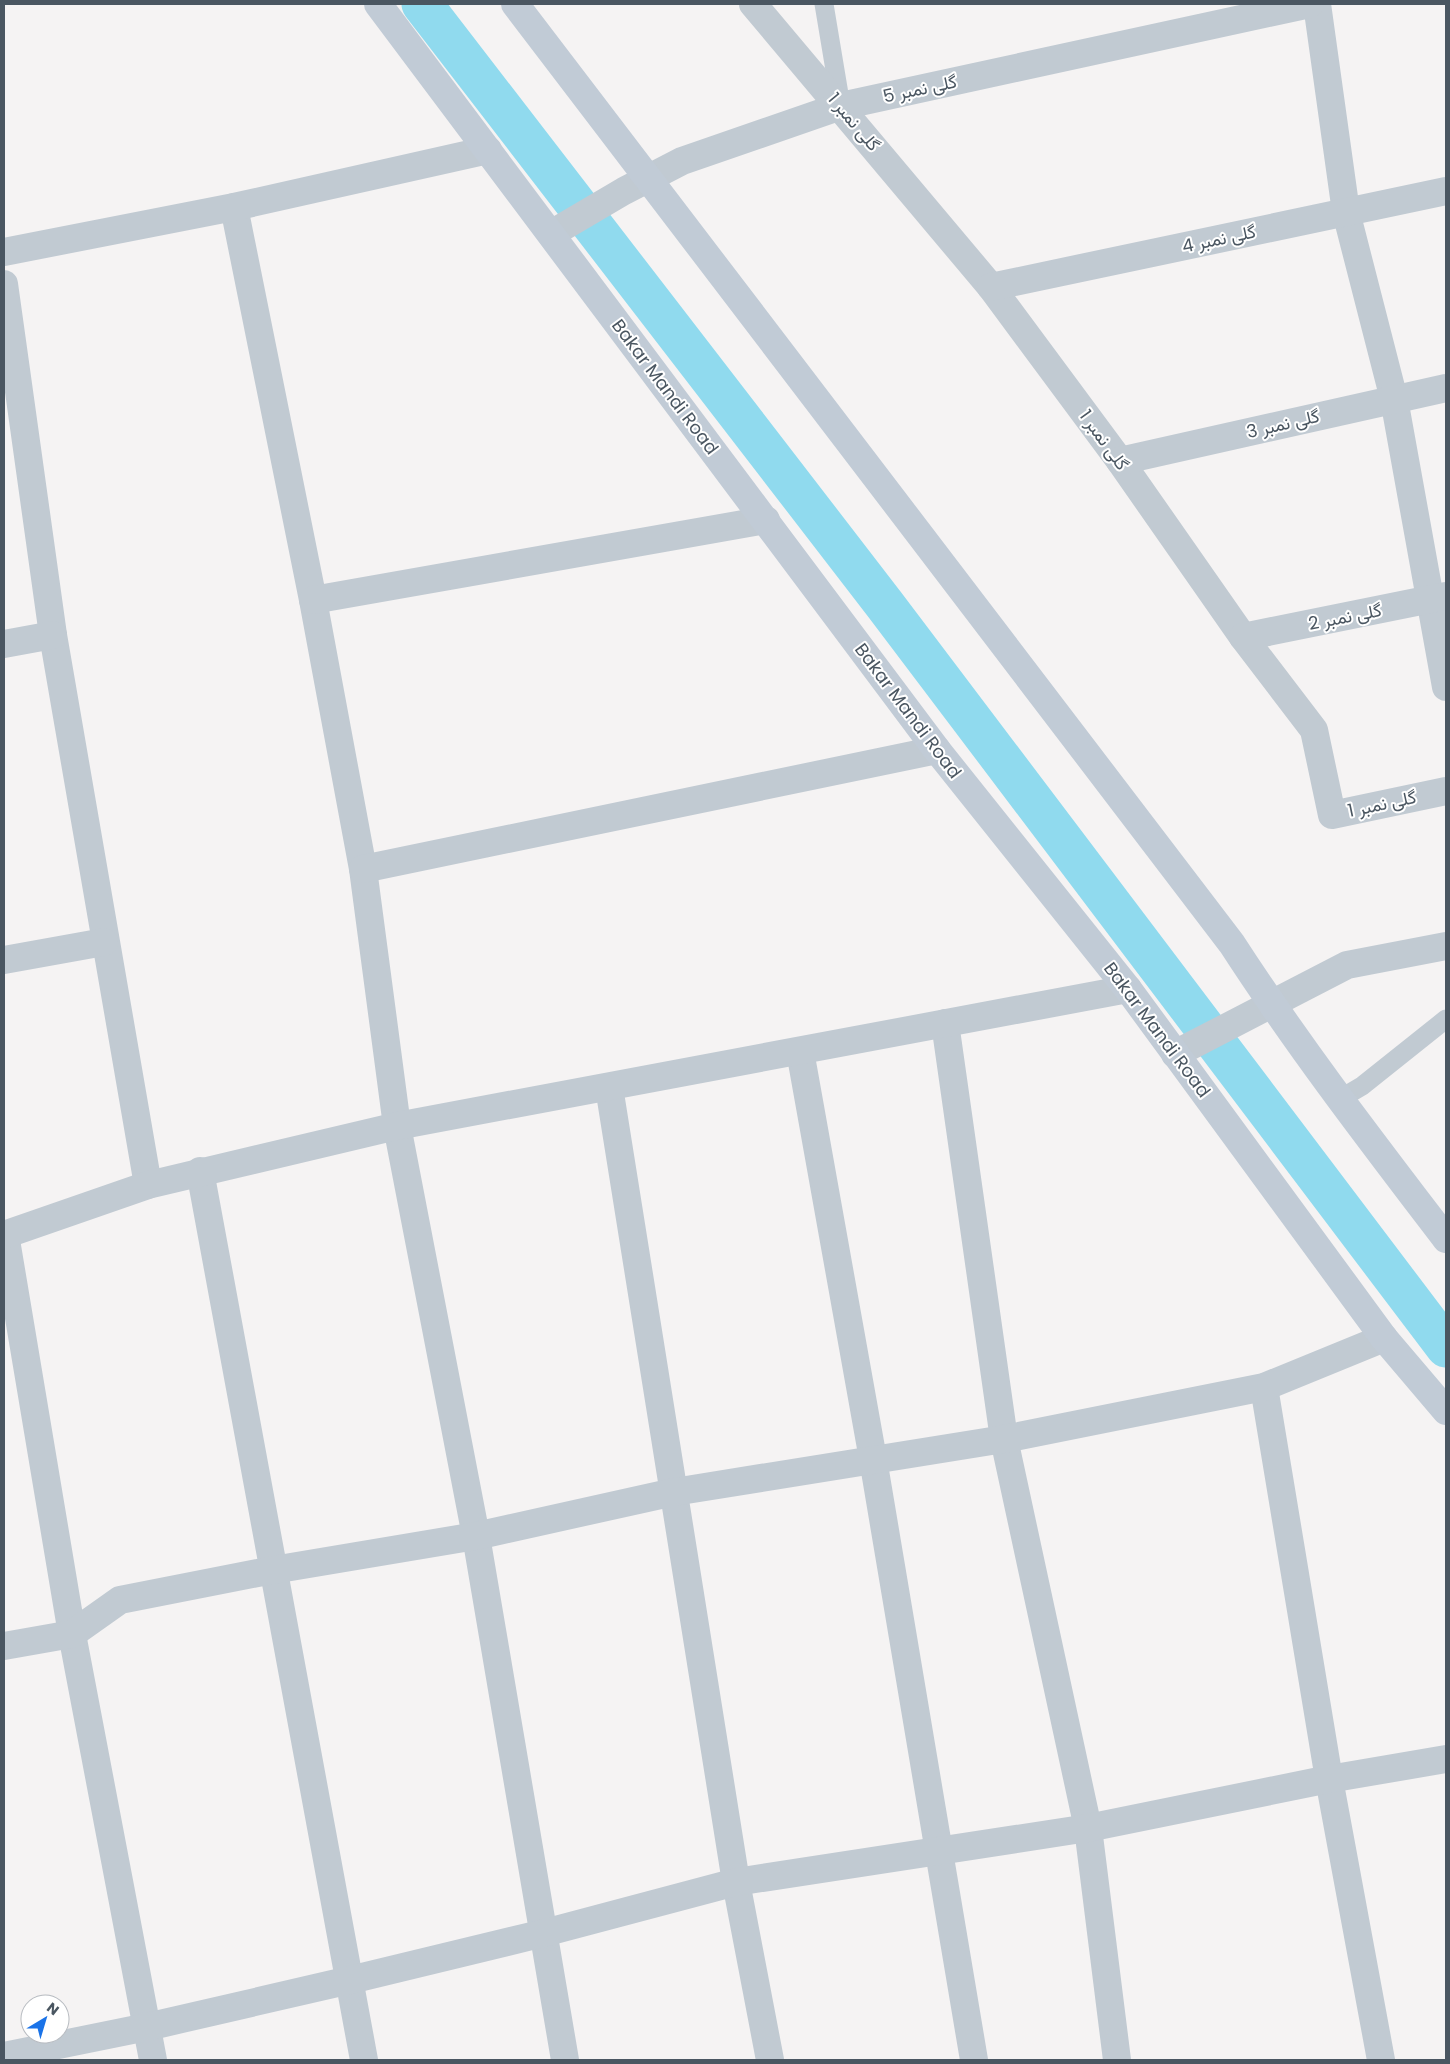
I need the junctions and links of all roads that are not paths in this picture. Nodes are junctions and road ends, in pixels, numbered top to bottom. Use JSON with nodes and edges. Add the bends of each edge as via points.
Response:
{"nodes":[{"id":1,"x":378,"y":4,"type":"edge"},
{"id":2,"x":514,"y":4,"type":"edge"},
{"id":3,"x":753,"y":4,"type":"edge"},
{"id":4,"x":824,"y":4,"type":"edge"},
{"id":5,"x":1310,"y":4,"type":"edge"},
{"id":6,"x":1317,"y":4,"type":"edge"},
{"id":7,"x":841,"y":106,"type":"junction"},
{"id":8,"x":488,"y":150,"type":"junction"},
{"id":9,"x":650,"y":178,"type":"junction"},
{"id":10,"x":1446,"y":191,"type":"edge"},
{"id":11,"x":234,"y":207,"type":"junction"},
{"id":12,"x":1346,"y":212,"type":"junction"},
{"id":13,"x":551,"y":234,"type":"junction"},
{"id":14,"x":4,"y":252,"type":"edge"},
{"id":15,"x":4,"y":284,"type":"edge"},
{"id":16,"x":991,"y":287,"type":"junction"},
{"id":17,"x":1446,"y":388,"type":"edge"},
{"id":18,"x":1394,"y":399,"type":"junction"},
{"id":19,"x":1120,"y":461,"type":"junction"},
{"id":20,"x":766,"y":520,"type":"junction"},
{"id":21,"x":1438,"y":598,"type":"edge"},
{"id":22,"x":313,"y":600,"type":"junction"},
{"id":23,"x":53,"y":635,"type":"junction"},
{"id":24,"x":1243,"y":638,"type":"junction"},
{"id":25,"x":4,"y":644,"type":"edge"},
{"id":26,"x":1446,"y":687,"type":"edge"},
{"id":27,"x":937,"y":750,"type":"junction"},
{"id":28,"x":1446,"y":791,"type":"edge"},
{"id":29,"x":363,"y":869,"type":"junction"},
{"id":30,"x":104,"y":942,"type":"junction"},
{"id":31,"x":1446,"y":946,"type":"edge"},
{"id":32,"x":4,"y":960,"type":"edge"},
{"id":33,"x":1128,"y":989,"type":"junction"},
{"id":34,"x":1270,"y":1003,"type":"junction"},
{"id":35,"x":1446,"y":1019,"type":"edge"},
{"id":36,"x":945,"y":1023,"type":"junction"},
{"id":37,"x":800,"y":1051,"type":"junction"},
{"id":38,"x":1175,"y":1054,"type":"junction"},
{"id":39,"x":609,"y":1087,"type":"junction"},
{"id":40,"x":1340,"y":1099,"type":"junction"},
{"id":41,"x":397,"y":1126,"type":"junction"},
{"id":42,"x":200,"y":1171,"type":"junction"},
{"id":43,"x":148,"y":1185,"type":"junction"},
{"id":44,"x":4,"y":1234,"type":"edge"},
{"id":45,"x":1446,"y":1239,"type":"edge"},
{"id":46,"x":1384,"y":1338,"type":"junction"},
{"id":47,"x":1264,"y":1387,"type":"junction"},
{"id":48,"x":1446,"y":1411,"type":"edge"},
{"id":49,"x":1004,"y":1439,"type":"junction"},
{"id":50,"x":873,"y":1459,"type":"junction"},
{"id":51,"x":674,"y":1492,"type":"junction"},
{"id":52,"x":476,"y":1536,"type":"junction"},
{"id":53,"x":273,"y":1570,"type":"junction"},
{"id":54,"x":72,"y":1634,"type":"junction"},
{"id":55,"x":4,"y":1646,"type":"edge"},
{"id":56,"x":1446,"y":1760,"type":"edge"},
{"id":57,"x":1329,"y":1779,"type":"junction"},
{"id":58,"x":1088,"y":1828,"type":"junction"},
{"id":59,"x":938,"y":1850,"type":"junction"},
{"id":60,"x":736,"y":1882,"type":"junction"},
{"id":61,"x":544,"y":1934,"type":"junction"},
{"id":62,"x":350,"y":1980,"type":"junction"},
{"id":63,"x":147,"y":2027,"type":"junction"},
{"id":64,"x":4,"y":2056,"type":"edge"},
{"id":65,"x":153,"y":2060,"type":"edge"},
{"id":66,"x":364,"y":2060,"type":"edge"},
{"id":67,"x":565,"y":2060,"type":"edge"},
{"id":68,"x":770,"y":2060,"type":"edge"},
{"id":69,"x":974,"y":2060,"type":"edge"},
{"id":70,"x":1117,"y":2060,"type":"edge"},
{"id":71,"x":1381,"y":2060,"type":"edge"}],
"edges":[{"from":1,"to":8,"type":"street","name":"Bakar Mandi Road"},
{"from":2,"to":9,"type":"street"},
{"from":3,"to":7,"type":"street","name":"گلی نمبر 1"},
{"from":4,"to":7,"type":"lane"},
{"from":5,"to":7,"type":"street","name":"گلی نمبر 5"},
{"from":6,"to":12,"type":"street"},
{"from":7,"to":9,"type":"street","name":"گلی نمبر 5","via":[[682,162]]},
{"from":7,"to":16,"type":"street","name":"گلی نمبر 1"},
{"from":8,"to":11,"type":"street"},
{"from":8,"to":13,"type":"street","name":"Bakar Mandi Road"},
{"from":9,"to":13,"type":"street","name":"گلی نمبر 5"},
{"from":9,"to":34,"type":"street","via":[[1226,936]]},
{"from":10,"to":12,"type":"street","name":"گلی نمبر 4"},
{"from":11,"to":14,"type":"street"},
{"from":11,"to":22,"type":"street"},
{"from":12,"to":16,"type":"street","name":"گلی نمبر 4"},
{"from":12,"to":18,"type":"street"},
{"from":13,"to":20,"type":"street","name":"Bakar Mandi Road"},
{"from":15,"to":23,"type":"street"},
{"from":16,"to":19,"type":"street","name":"گلی نمبر 1"},
{"from":17,"to":18,"type":"street","name":"گلی نمبر 3"},
{"from":18,"to":19,"type":"street","name":"گلی نمبر 3"},
{"from":18,"to":21,"type":"street"},
{"from":19,"to":24,"type":"street","name":"گلی نمبر 1"},
{"from":20,"to":22,"type":"street"},
{"from":20,"to":27,"type":"street","name":"Bakar Mandi Road"},
{"from":21,"to":24,"type":"street","name":"گلی نمبر 2"},
{"from":21,"to":26,"type":"street"},
{"from":22,"to":29,"type":"street"},
{"from":23,"to":25,"type":"street"},
{"from":23,"to":30,"type":"street"},
{"from":24,"to":28,"type":"street","name":"گلی نمبر 1","via":[[1314,730],[1332,815]]},
{"from":27,"to":29,"type":"street"},
{"from":27,"to":33,"type":"street","name":"Bakar Mandi Road"},
{"from":29,"to":41,"type":"street"},
{"from":30,"to":32,"type":"street"},
{"from":30,"to":43,"type":"street"},
{"from":31,"to":34,"type":"street","via":[[1347,965]]},
{"from":33,"to":36,"type":"street"},
{"from":33,"to":38,"type":"street","name":"Bakar Mandi Road"},
{"from":34,"to":38,"type":"street"},
{"from":34,"to":40,"type":"street"},
{"from":35,"to":40,"type":"lane","via":[[1362,1086]]},
{"from":36,"to":37,"type":"street"},
{"from":36,"to":49,"type":"street"},
{"from":37,"to":39,"type":"street"},
{"from":37,"to":50,"type":"street"},
{"from":38,"to":46,"type":"street","name":"Bakar Mandi Road"},
{"from":39,"to":41,"type":"street"},
{"from":39,"to":51,"type":"street"},
{"from":40,"to":45,"type":"street"},
{"from":41,"to":42,"type":"street"},
{"from":41,"to":52,"type":"street"},
{"from":42,"to":43,"type":"street"},
{"from":42,"to":53,"type":"street"},
{"from":43,"to":44,"type":"street"},
{"from":44,"to":54,"type":"street"},
{"from":46,"to":47,"type":"street"},
{"from":46,"to":48,"type":"street","name":"Bakar Mandi Road"},
{"from":47,"to":49,"type":"street"},
{"from":47,"to":57,"type":"street"},
{"from":49,"to":50,"type":"street"},
{"from":49,"to":58,"type":"street"},
{"from":50,"to":51,"type":"street"},
{"from":50,"to":59,"type":"street"},
{"from":51,"to":52,"type":"street"},
{"from":51,"to":60,"type":"street"},
{"from":52,"to":53,"type":"street"},
{"from":52,"to":61,"type":"street"},
{"from":53,"to":54,"type":"street","via":[[120,1600]]},
{"from":53,"to":62,"type":"street"},
{"from":54,"to":55,"type":"street"},
{"from":54,"to":63,"type":"street"},
{"from":56,"to":57,"type":"street"},
{"from":57,"to":58,"type":"street"},
{"from":57,"to":71,"type":"street"},
{"from":58,"to":59,"type":"street"},
{"from":58,"to":70,"type":"street"},
{"from":59,"to":60,"type":"street"},
{"from":59,"to":69,"type":"street"},
{"from":60,"to":61,"type":"street"},
{"from":60,"to":68,"type":"street"},
{"from":61,"to":62,"type":"street"},
{"from":61,"to":67,"type":"street"},
{"from":62,"to":63,"type":"street"},
{"from":62,"to":66,"type":"street"},
{"from":63,"to":64,"type":"street"},
{"from":63,"to":65,"type":"street"}]}
